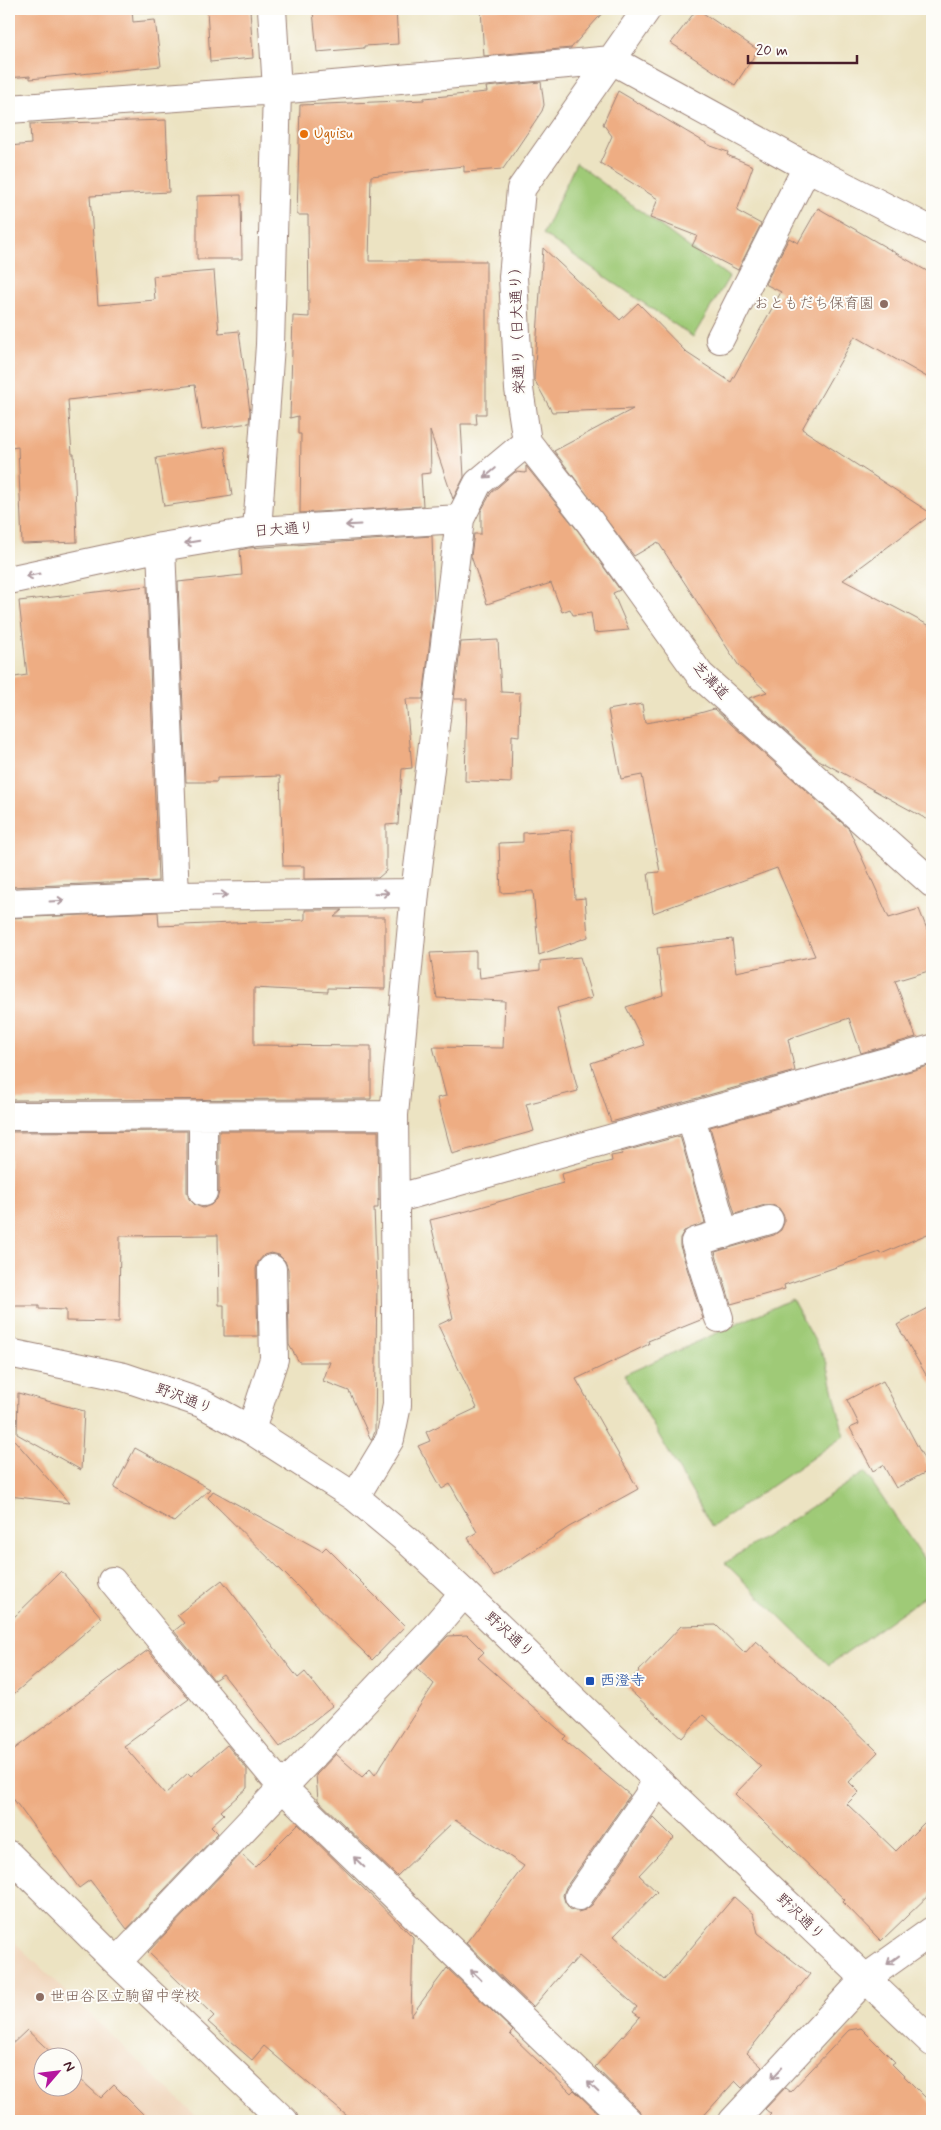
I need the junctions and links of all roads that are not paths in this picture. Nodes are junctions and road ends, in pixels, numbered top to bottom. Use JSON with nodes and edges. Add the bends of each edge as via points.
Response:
{"nodes":[{"id":1,"x":272,"y":9,"type":"edge"},
{"id":2,"x":647,"y":9,"type":"edge"},
{"id":3,"x":612,"y":60,"type":"junction"},
{"id":4,"x":277,"y":90,"type":"junction"},
{"id":5,"x":9,"y":109,"type":"edge"},
{"id":6,"x":806,"y":168,"type":"junction"},
{"id":7,"x":932,"y":231,"type":"edge"},
{"id":8,"x":720,"y":340,"type":"dead end"},
{"id":9,"x":527,"y":442,"type":"junction"},
{"id":10,"x":460,"y":519,"type":"junction"},
{"id":11,"x":257,"y":531,"type":"junction"},
{"id":12,"x":161,"y":547,"type":"junction"},
{"id":13,"x":9,"y":580,"type":"edge"},
{"id":14,"x":932,"y":883,"type":"edge"},
{"id":15,"x":415,"y":892,"type":"junction"},
{"id":16,"x":175,"y":896,"type":"junction"},
{"id":17,"x":9,"y":903,"type":"edge"},
{"id":18,"x":932,"y":1049,"type":"edge"},
{"id":19,"x":394,"y":1115,"type":"junction"},
{"id":20,"x":9,"y":1116,"type":"edge"},
{"id":21,"x":204,"y":1116,"type":"junction"},
{"id":22,"x":691,"y":1117,"type":"junction"},
{"id":23,"x":203,"y":1192,"type":"dead end"},
{"id":24,"x":395,"y":1199,"type":"junction"},
{"id":25,"x":769,"y":1220,"type":"dead end"},
{"id":26,"x":724,"y":1234,"type":"junction"},
{"id":27,"x":272,"y":1269,"type":"dead end"},
{"id":28,"x":719,"y":1318,"type":"dead end"},
{"id":29,"x":9,"y":1353,"type":"edge"},
{"id":30,"x":251,"y":1430,"type":"junction"},
{"id":31,"x":354,"y":1497,"type":"junction"},
{"id":32,"x":112,"y":1581,"type":"dead end"},
{"id":33,"x":464,"y":1593,"type":"junction"},
{"id":34,"x":657,"y":1780,"type":"junction"},
{"id":35,"x":284,"y":1788,"type":"junction"},
{"id":36,"x":9,"y":1855,"type":"edge"},
{"id":37,"x":579,"y":1896,"type":"dead end"},
{"id":38,"x":932,"y":1931,"type":"edge"},
{"id":39,"x":117,"y":1962,"type":"junction"},
{"id":40,"x":866,"y":1978,"type":"junction"},
{"id":41,"x":932,"y":2042,"type":"edge"},
{"id":42,"x":284,"y":2121,"type":"edge"},
{"id":43,"x":628,"y":2121,"type":"edge"},
{"id":44,"x":733,"y":2121,"type":"edge"}],
"edges":[{"from":1,"to":4,"type":"street"},
{"from":2,"to":3,"type":"street","name":"栄通り（日大通り）"},
{"from":3,"to":4,"type":"street"},
{"from":3,"to":6,"type":"street"},
{"from":3,"to":9,"type":"street","name":"栄通り（日大通り）","via":[[521,189],[513,277],[519,388]]},
{"from":4,"to":5,"type":"street"},
{"from":4,"to":11,"type":"street","via":[[270,345]]},
{"from":6,"to":7,"type":"street"},
{"from":6,"to":8,"type":"street"},
{"from":9,"to":10,"type":"street","one_way":true,"via":[[478,483]]},
{"from":9,"to":14,"type":"street","name":"芝溝道","via":[[590,522],[700,675]]},
{"from":10,"to":11,"type":"street","name":"日大通り","one_way":true},
{"from":10,"to":15,"type":"street"},
{"from":11,"to":12,"type":"street","name":"日大通り","one_way":true},
{"from":12,"to":13,"type":"street","name":"日大通り","one_way":true},
{"from":12,"to":16,"type":"street"},
{"from":16,"to":15,"type":"street","one_way":true},
{"from":15,"to":19,"type":"street"},
{"from":17,"to":16,"type":"street","one_way":true},
{"from":18,"to":22,"type":"street"},
{"from":19,"to":21,"type":"street"},
{"from":19,"to":24,"type":"street"},
{"from":20,"to":21,"type":"street"},
{"from":21,"to":23,"type":"street"},
{"from":22,"to":24,"type":"street"},
{"from":22,"to":26,"type":"street"},
{"from":24,"to":31,"type":"street","via":[[398,1405],[390,1439]]},
{"from":25,"to":26,"type":"street"},
{"from":26,"to":28,"type":"street","via":[[696,1242]]},
{"from":27,"to":30,"type":"street","via":[[274,1359]]},
{"from":29,"to":30,"type":"street","name":"野沢通り","via":[[124,1377],[201,1403]]},
{"from":30,"to":31,"type":"street","name":"野沢通り"},
{"from":31,"to":33,"type":"street","name":"野沢通り"},
{"from":32,"to":35,"type":"street"},
{"from":33,"to":34,"type":"street","name":"野沢通り"},
{"from":33,"to":35,"type":"street"},
{"from":34,"to":37,"type":"street"},
{"from":34,"to":40,"type":"street","name":"野沢通り"},
{"from":35,"to":39,"type":"street"},
{"from":43,"to":35,"type":"street","one_way":true},
{"from":36,"to":39,"type":"street"},
{"from":38,"to":40,"type":"street","one_way":true},
{"from":39,"to":42,"type":"street"},
{"from":40,"to":41,"type":"street","name":"野沢通り"},
{"from":40,"to":44,"type":"street","one_way":true}]}
